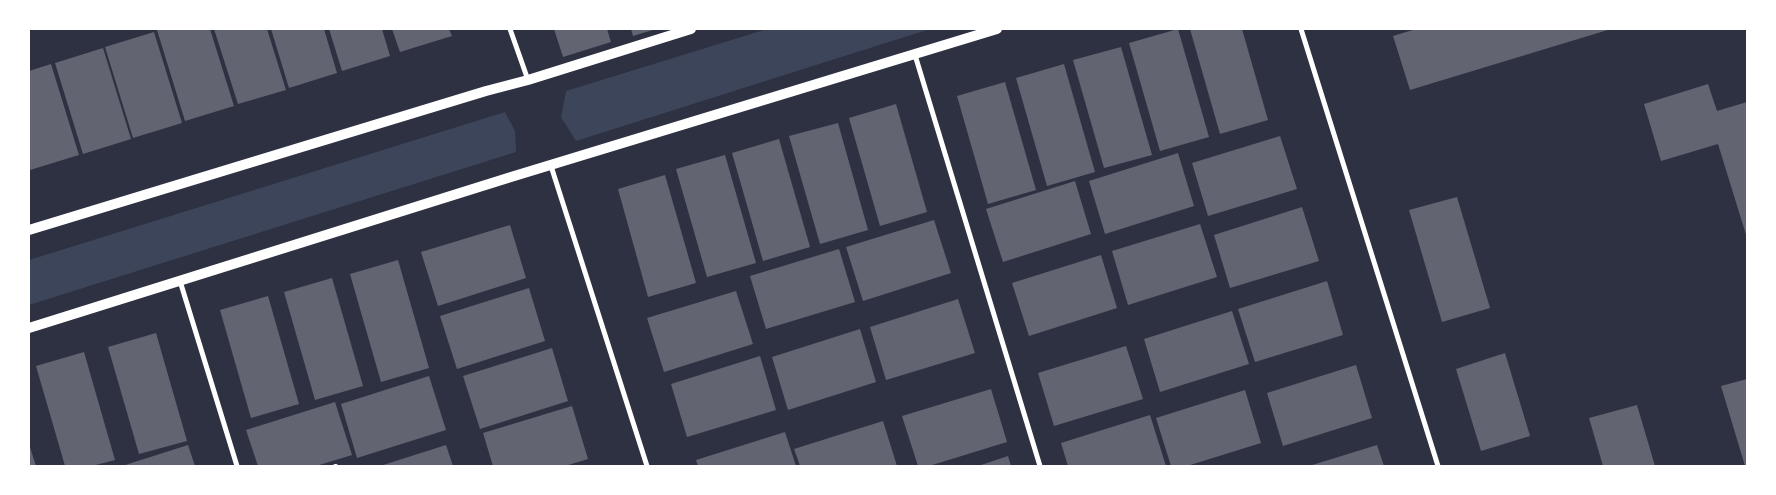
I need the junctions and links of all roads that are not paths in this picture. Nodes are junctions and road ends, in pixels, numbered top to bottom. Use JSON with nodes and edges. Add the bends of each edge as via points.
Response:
{"nodes":[{"id":1,"x":510,"y":29,"type":"edge"},
{"id":2,"x":691,"y":29,"type":"edge"},
{"id":3,"x":997,"y":29,"type":"edge"},
{"id":4,"x":1301,"y":29,"type":"edge"},
{"id":5,"x":915,"y":55,"type":"junction"},
{"id":6,"x":528,"y":80,"type":"junction"},
{"id":7,"x":551,"y":166,"type":"junction"},
{"id":8,"x":29,"y":230,"type":"edge"},
{"id":9,"x":180,"y":280,"type":"junction"},
{"id":10,"x":29,"y":328,"type":"edge"},
{"id":11,"x":237,"y":466,"type":"edge"},
{"id":12,"x":647,"y":466,"type":"edge"},
{"id":13,"x":1040,"y":466,"type":"edge"},
{"id":14,"x":1438,"y":466,"type":"edge"}],
"edges":[{"from":1,"to":6,"type":"street"},
{"from":2,"to":6,"type":"main road"},
{"from":3,"to":5,"type":"main road"},
{"from":4,"to":14,"type":"street"},
{"from":5,"to":7,"type":"main road"},
{"from":5,"to":13,"type":"street"},
{"from":6,"to":8,"type":"main road"},
{"from":7,"to":9,"type":"main road"},
{"from":7,"to":12,"type":"street"},
{"from":9,"to":10,"type":"main road"},
{"from":9,"to":11,"type":"street"}]}
